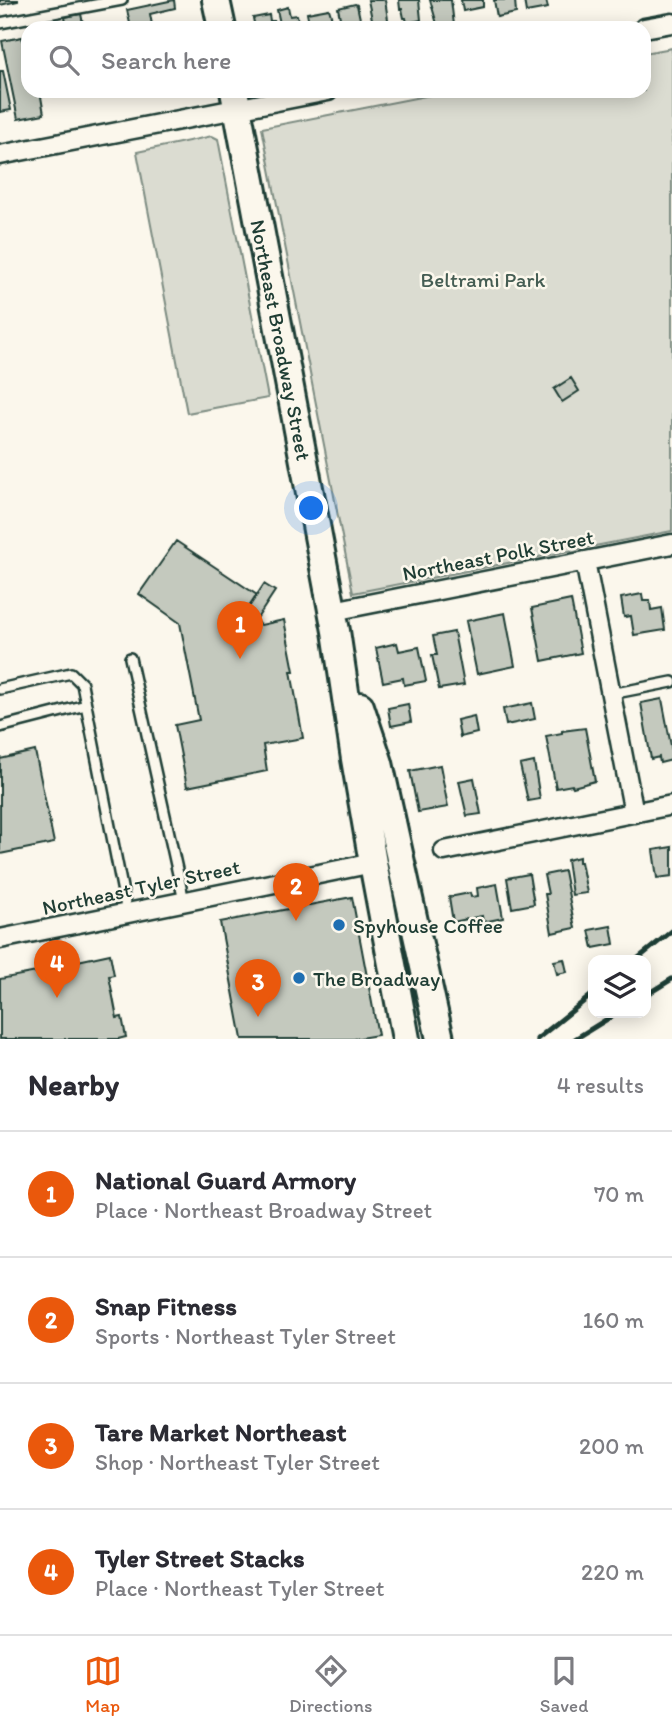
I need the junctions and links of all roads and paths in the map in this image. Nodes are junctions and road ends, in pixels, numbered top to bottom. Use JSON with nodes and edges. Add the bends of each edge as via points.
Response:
{"nodes":[{"id":1,"x":122,"y":0,"type":"edge"},
{"id":2,"x":216,"y":0,"type":"edge"},
{"id":3,"x":220,"y":21,"type":"edge"},
{"id":4,"x":0,"y":23,"type":"edge"},
{"id":5,"x":672,"y":23,"type":"edge"},
{"id":6,"x":651,"y":27,"type":"edge"},
{"id":7,"x":256,"y":98,"type":"edge"},
{"id":8,"x":236,"y":100,"type":"edge"},
{"id":9,"x":0,"y":155,"type":"edge"},
{"id":10,"x":672,"y":544,"type":"edge"},
{"id":11,"x":585,"y":561,"type":"junction"},
{"id":12,"x":335,"y":621,"type":"junction"},
{"id":13,"x":130,"y":658,"type":"dead end"},
{"id":14,"x":672,"y":682,"type":"edge"},
{"id":15,"x":0,"y":689,"type":"edge"},
{"id":16,"x":611,"y":694,"type":"junction"},
{"id":17,"x":86,"y":705,"type":"junction"},
{"id":18,"x":0,"y":727,"type":"edge"},
{"id":19,"x":672,"y":805,"type":"edge"},
{"id":20,"x":634,"y":813,"type":"junction"},
{"id":21,"x":444,"y":851,"type":"dead end"},
{"id":22,"x":373,"y":863,"type":"junction"},
{"id":23,"x":184,"y":901,"type":"junction"},
{"id":24,"x":127,"y":913,"type":"junction"},
{"id":25,"x":0,"y":939,"type":"edge"},
{"id":26,"x":406,"y":1039,"type":"edge"},
{"id":27,"x":440,"y":1039,"type":"edge"}],
"edges":[{"from":1,"to":4,"type":"lane"},
{"from":2,"to":3,"type":"main road"},
{"from":5,"to":6,"type":"street"},
{"from":7,"to":8,"type":"street"},
{"from":8,"to":9,"type":"street"},
{"from":8,"to":12,"type":"main road","name":"Northeast Broadway Street"},
{"from":10,"to":11,"type":"street","name":"Northeast Polk Street"},
{"from":11,"to":12,"type":"street","name":"Northeast Polk Street"},
{"from":11,"to":16,"type":"street"},
{"from":12,"to":22,"type":"main road","name":"Northeast Broadway Street"},
{"from":12,"to":27,"type":"main road","name":"Northeast Broadway Street","via":[[379,763]]},
{"from":13,"to":23,"type":"lane"},
{"from":14,"to":16,"type":"lane"},
{"from":15,"to":17,"type":"lane","via":[[71,673],[82,684]]},
{"from":16,"to":20,"type":"street"},
{"from":17,"to":18,"type":"lane"},
{"from":17,"to":24,"type":"lane"},
{"from":19,"to":20,"type":"street"},
{"from":20,"to":21,"type":"street"},
{"from":22,"to":23,"type":"street","name":"Northeast Tyler Street"},
{"from":22,"to":26,"type":"main road","name":"Northeast Broadway Street"},
{"from":23,"to":24,"type":"street","name":"Northeast Tyler Street"},
{"from":24,"to":25,"type":"street","name":"Northeast Tyler Street"}]}
